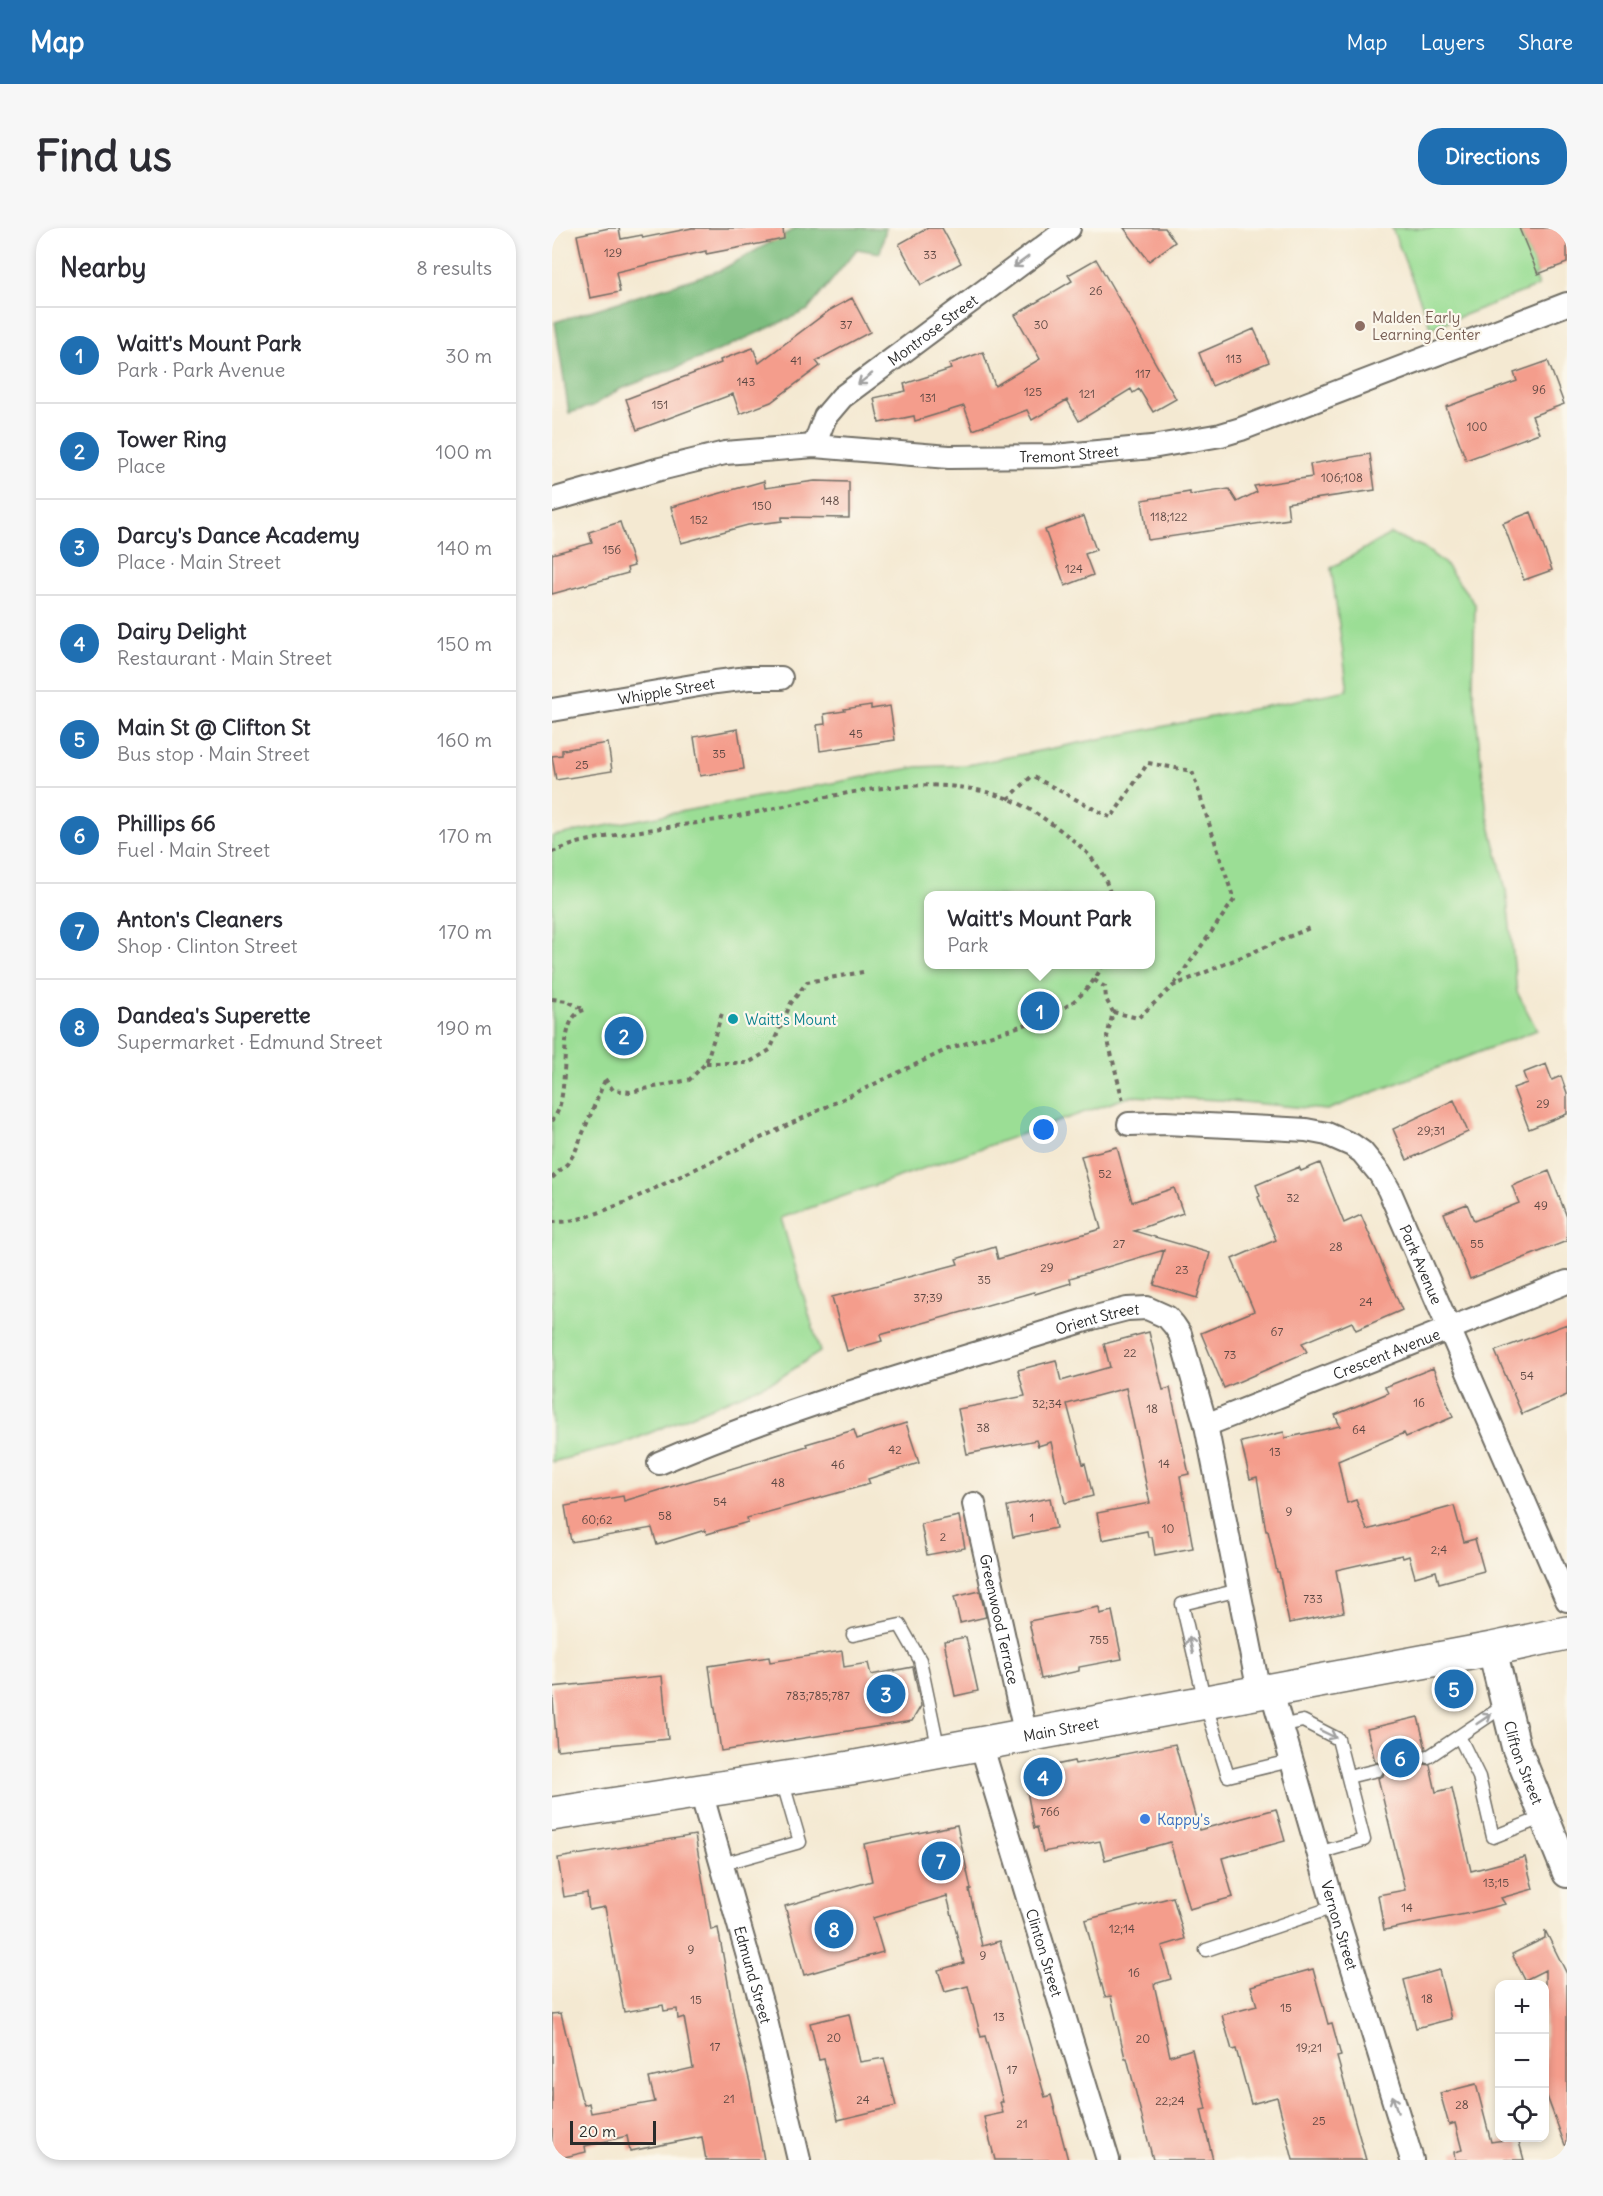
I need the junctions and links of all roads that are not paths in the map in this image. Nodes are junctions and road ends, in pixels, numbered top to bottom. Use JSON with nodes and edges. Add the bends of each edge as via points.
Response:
{"nodes":[{"id":1,"x":1069,"y":228,"type":"edge"},
{"id":2,"x":1567,"y":304,"type":"edge"},
{"id":3,"x":814,"y":446,"type":"junction"},
{"id":4,"x":552,"y":500,"type":"edge"},
{"id":5,"x":782,"y":678,"type":"dead end"},
{"id":6,"x":552,"y":710,"type":"edge"},
{"id":7,"x":1129,"y":1124,"type":"road end"},
{"id":8,"x":1567,"y":1282,"type":"edge"},
{"id":9,"x":1451,"y":1329,"type":"junction"},
{"id":10,"x":1206,"y":1425,"type":"junction"},
{"id":11,"x":659,"y":1462,"type":"dead end"},
{"id":12,"x":974,"y":1504,"type":"dead end"},
{"id":13,"x":1239,"y":1590,"type":"junction"},
{"id":14,"x":1567,"y":1599,"type":"edge"},
{"id":15,"x":1567,"y":1633,"type":"edge"},
{"id":16,"x":853,"y":1635,"type":"dead end"},
{"id":17,"x":1492,"y":1649,"type":"junction"},
{"id":18,"x":1265,"y":1691,"type":"junction"},
{"id":19,"x":1204,"y":1702,"type":"junction"},
{"id":20,"x":1505,"y":1705,"type":"junction"},
{"id":21,"x":1280,"y":1726,"type":"junction"},
{"id":22,"x":1026,"y":1736,"type":"junction"},
{"id":23,"x":1459,"y":1736,"type":"junction"},
{"id":24,"x":981,"y":1744,"type":"junction"},
{"id":25,"x":939,"y":1752,"type":"junction"},
{"id":26,"x":1428,"y":1758,"type":"dead end"},
{"id":27,"x":1290,"y":1761,"type":"junction"},
{"id":28,"x":1377,"y":1770,"type":"dead end"},
{"id":29,"x":1348,"y":1777,"type":"junction"},
{"id":30,"x":782,"y":1779,"type":"junction"},
{"id":31,"x":701,"y":1792,"type":"junction"},
{"id":32,"x":552,"y":1814,"type":"edge"},
{"id":33,"x":1555,"y":1829,"type":"edge"},
{"id":34,"x":1318,"y":1853,"type":"junction"},
{"id":35,"x":722,"y":1864,"type":"junction"},
{"id":36,"x":1567,"y":1873,"type":"edge"},
{"id":37,"x":1334,"y":1907,"type":"junction"},
{"id":38,"x":1206,"y":1950,"type":"dead end"},
{"id":39,"x":799,"y":2160,"type":"edge"},
{"id":40,"x":1108,"y":2160,"type":"edge"},
{"id":41,"x":1412,"y":2160,"type":"edge"}],
"edges":[{"from":1,"to":3,"type":"street","name":"Montrose Street","one_way":true,"via":[[842,397],[825,417]]},
{"from":2,"to":3,"type":"street","name":"Tremont Street","via":[[1210,437],[1054,456],[949,457]]},
{"from":3,"to":4,"type":"street","name":"Tremont Street","via":[[725,453]]},
{"from":5,"to":6,"type":"street","name":"Whipple Street","via":[[716,682]]},
{"from":7,"to":9,"type":"street","name":"Park Avenue","via":[[1306,1130],[1352,1145],[1369,1160],[1389,1190]]},
{"from":8,"to":9,"type":"street","name":"Crescent Avenue"},
{"from":9,"to":10,"type":"street","name":"Crescent Avenue"},
{"from":9,"to":14,"type":"street","name":"Park Avenue"},
{"from":10,"to":11,"type":"street","name":"Orient Street","via":[[1177,1329],[1160,1312],[1140,1308],[1092,1318],[816,1402]]},
{"from":10,"to":13,"type":"street","name":"Orient Street"},
{"from":12,"to":22,"type":"street","name":"Greenwood Terrace"},
{"from":13,"to":18,"type":"street","name":"Orient Street"},
{"from":19,"to":13,"type":"lane","one_way":true,"via":[[1182,1604]]},
{"from":15,"to":17,"type":"main road","name":"Main Street"},
{"from":16,"to":25,"type":"lane","via":[[900,1625],[920,1660]]},
{"from":17,"to":18,"type":"main road","name":"Main Street"},
{"from":17,"to":20,"type":"street","name":"Clifton Street"},
{"from":18,"to":19,"type":"main road","name":"Main Street"},
{"from":18,"to":21,"type":"street","name":"Vernon Street"},
{"from":19,"to":22,"type":"main road","name":"Main Street"},
{"from":19,"to":27,"type":"lane","via":[[1228,1776]]},
{"from":23,"to":20,"type":"lane","one_way":true},
{"from":20,"to":33,"type":"street","name":"Clifton Street","via":[[1516,1747]]},
{"from":21,"to":27,"type":"street","name":"Vernon Street"},
{"from":21,"to":29,"type":"lane","one_way":true,"via":[[1303,1721],[1338,1739]]},
{"from":22,"to":24,"type":"main road","name":"Main Street"},
{"from":23,"to":26,"type":"lane"},
{"from":23,"to":33,"type":"lane","via":[[1479,1777],[1493,1837]]},
{"from":24,"to":25,"type":"main road","name":"Main Street"},
{"from":24,"to":40,"type":"street","name":"Clinton Street"},
{"from":25,"to":30,"type":"main road","name":"Main Street"},
{"from":27,"to":34,"type":"street","name":"Vernon Street"},
{"from":28,"to":29,"type":"lane"},
{"from":29,"to":34,"type":"lane","via":[[1364,1840]]},
{"from":30,"to":31,"type":"main road","name":"Main Street"},
{"from":30,"to":35,"type":"lane","via":[[800,1842]]},
{"from":31,"to":32,"type":"main road","name":"Main Street"},
{"from":31,"to":35,"type":"street","name":"Edmund Street"},
{"from":33,"to":36,"type":"street","name":"Clifton Street"},
{"from":34,"to":37,"type":"street","name":"Vernon Street"},
{"from":35,"to":39,"type":"street","name":"Edmund Street","via":[[765,2016]]},
{"from":37,"to":38,"type":"lane"},
{"from":41,"to":37,"type":"street","name":"Vernon Street","one_way":true}]}
